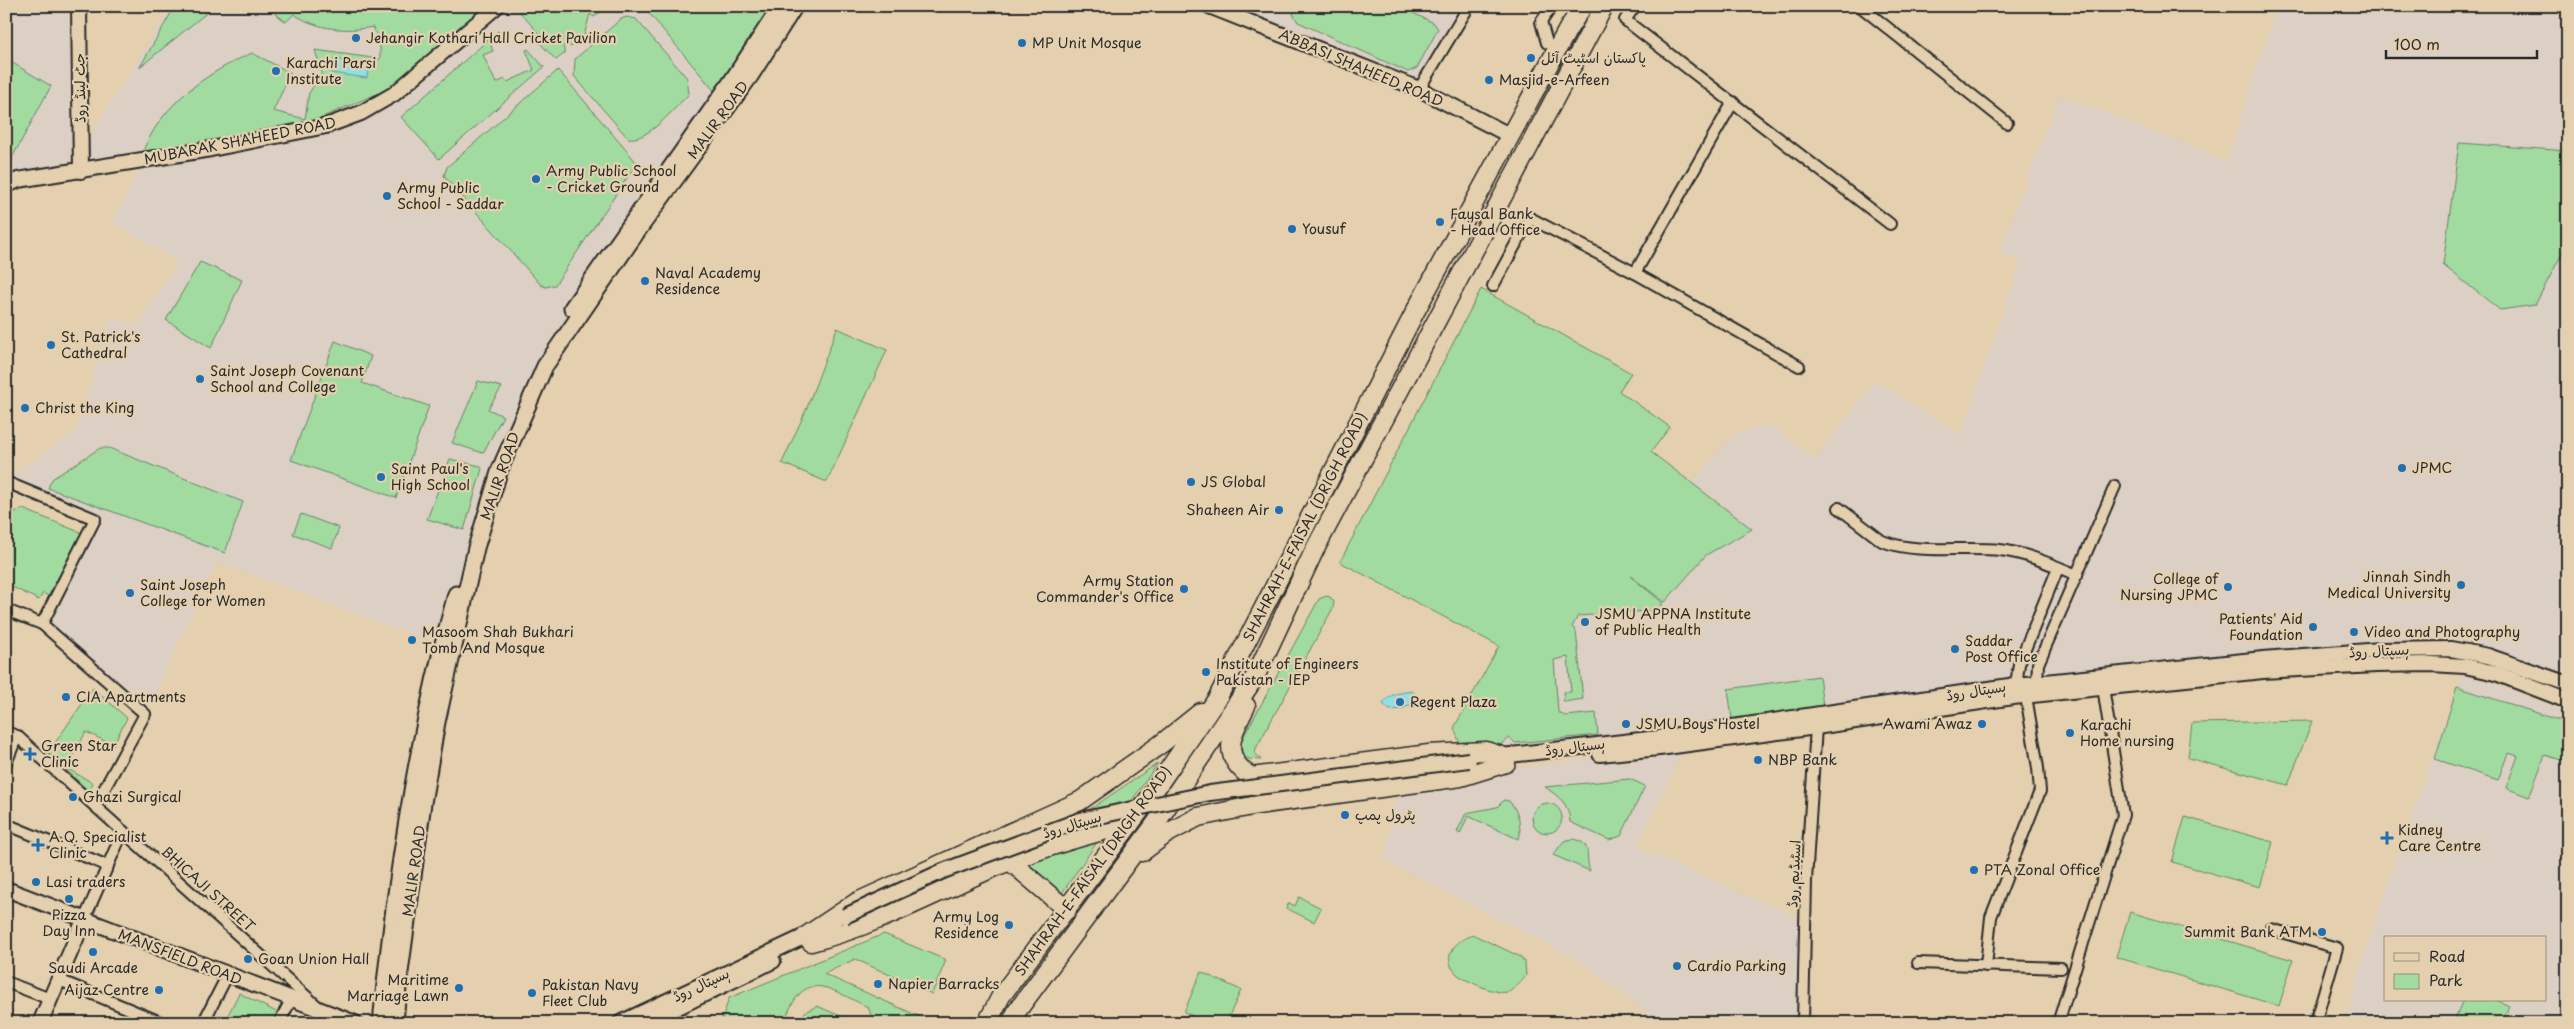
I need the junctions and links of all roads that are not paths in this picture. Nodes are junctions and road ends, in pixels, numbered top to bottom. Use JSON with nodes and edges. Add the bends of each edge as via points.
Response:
{"nodes":[{"id":1,"x":79,"y":6,"type":"edge"},
{"id":2,"x":497,"y":6,"type":"edge"},
{"id":3,"x":781,"y":6,"type":"edge"},
{"id":4,"x":795,"y":6,"type":"edge"},
{"id":5,"x":1209,"y":6,"type":"edge"},
{"id":6,"x":1469,"y":6,"type":"edge"},
{"id":7,"x":1552,"y":6,"type":"edge"},
{"id":8,"x":1583,"y":6,"type":"edge"},
{"id":9,"x":1604,"y":6,"type":"edge"},
{"id":10,"x":1636,"y":6,"type":"edge"},
{"id":11,"x":1860,"y":6,"type":"edge"},
{"id":12,"x":1547,"y":43,"type":"dead end"},
{"id":13,"x":1420,"y":89,"type":"junction"},
{"id":14,"x":1733,"y":102,"type":"junction"},
{"id":15,"x":2007,"y":124,"type":"dead end"},
{"id":16,"x":1511,"y":136,"type":"junction"},
{"id":17,"x":81,"y":170,"type":"junction"},
{"id":18,"x":6,"y":186,"type":"edge"},
{"id":19,"x":1890,"y":224,"type":"dead end"},
{"id":20,"x":1635,"y":273,"type":"junction"},
{"id":21,"x":1494,"y":286,"type":"dead end"},
{"id":22,"x":1799,"y":366,"type":"dead end"},
{"id":23,"x":6,"y":482,"type":"edge"},
{"id":24,"x":2114,"y":486,"type":"dead end"},
{"id":25,"x":1839,"y":508,"type":"dead end"},
{"id":26,"x":2058,"y":568,"type":"junction"},
{"id":27,"x":2077,"y":575,"type":"junction"},
{"id":28,"x":6,"y":610,"type":"edge"},
{"id":29,"x":42,"y":624,"type":"junction"},
{"id":30,"x":1255,"y":677,"type":"junction"},
{"id":31,"x":2037,"y":682,"type":"junction"},
{"id":32,"x":2568,"y":684,"type":"edge"},
{"id":33,"x":2016,"y":685,"type":"junction"},
{"id":34,"x":2103,"y":687,"type":"junction"},
{"id":35,"x":2026,"y":696,"type":"junction"},
{"id":36,"x":1217,"y":699,"type":"junction"},
{"id":37,"x":2568,"y":701,"type":"edge"},
{"id":38,"x":1816,"y":727,"type":"junction"},
{"id":39,"x":6,"y":732,"type":"edge"},
{"id":40,"x":17,"y":736,"type":"junction"},
{"id":41,"x":1504,"y":760,"type":"junction"},
{"id":42,"x":6,"y":763,"type":"edge"},
{"id":43,"x":1072,"y":805,"type":"junction"},
{"id":44,"x":95,"y":806,"type":"junction"},
{"id":45,"x":6,"y":824,"type":"edge"},
{"id":46,"x":1130,"y":824,"type":"junction"},
{"id":47,"x":122,"y":831,"type":"junction"},
{"id":48,"x":1097,"y":832,"type":"junction"},
{"id":49,"x":1011,"y":862,"type":"junction"},
{"id":50,"x":1125,"y":864,"type":"junction"},
{"id":51,"x":108,"y":866,"type":"junction"},
{"id":52,"x":6,"y":889,"type":"edge"},
{"id":53,"x":1067,"y":910,"type":"junction"},
{"id":54,"x":84,"y":920,"type":"junction"},
{"id":55,"x":2271,"y":929,"type":"dead end"},
{"id":56,"x":808,"y":939,"type":"junction"},
{"id":57,"x":1918,"y":964,"type":"dead end"},
{"id":58,"x":1986,"y":966,"type":"junction"},
{"id":59,"x":2061,"y":968,"type":"dead end"},
{"id":60,"x":227,"y":976,"type":"junction"},
{"id":61,"x":59,"y":980,"type":"junction"},
{"id":62,"x":6,"y":982,"type":"edge"},
{"id":63,"x":292,"y":998,"type":"junction"},
{"id":64,"x":50,"y":999,"type":"junction"},
{"id":65,"x":322,"y":1010,"type":"junction"},
{"id":66,"x":40,"y":1023,"type":"edge"},
{"id":67,"x":164,"y":1023,"type":"edge"},
{"id":68,"x":203,"y":1023,"type":"edge"},
{"id":69,"x":279,"y":1023,"type":"edge"},
{"id":70,"x":355,"y":1023,"type":"edge"},
{"id":71,"x":381,"y":1023,"type":"edge"},
{"id":72,"x":396,"y":1023,"type":"edge"},
{"id":73,"x":620,"y":1023,"type":"edge"},
{"id":74,"x":645,"y":1023,"type":"edge"},
{"id":75,"x":988,"y":1023,"type":"edge"},
{"id":76,"x":1011,"y":1023,"type":"edge"},
{"id":77,"x":1804,"y":1023,"type":"edge"},
{"id":78,"x":2058,"y":1023,"type":"edge"},
{"id":79,"x":2315,"y":1023,"type":"edge"}],
"edges":[{"from":1,"to":17,"type":"main road","name":"جٹ لینڈ روڈ"},
{"from":2,"to":17,"type":"main road","name":"MUBARAK SHAHEED ROAD","via":[[394,94],[361,113],[326,126]]},
{"from":3,"to":71,"type":"main road","name":"MALIR ROAD","via":[[536,361],[496,451],[442,646],[416,766],[389,941]]},
{"from":4,"to":72,"type":"main road","name":"MALIR ROAD","via":[[751,75],[545,366],[500,469],[476,548],[437,722],[423,803]]},
{"from":5,"to":13,"type":"main road","name":"ABBASI SHAHEED ROAD"},
{"from":6,"to":13,"type":"street"},
{"from":7,"to":12,"type":"street","via":[[1541,22]]},
{"from":8,"to":16,"type":"highway","name":"SHAHRAH-E-FAISAL (DRIGH ROAD)"},
{"from":9,"to":30,"type":"highway","name":"SHAHRAH-E-FAISAL (DRIGH ROAD)","via":[[1315,549]]},
{"from":10,"to":14,"type":"street","via":[[1625,20]]},
{"from":11,"to":15,"type":"street"},
{"from":13,"to":16,"type":"main road","name":"ABBASI SHAHEED ROAD"},
{"from":14,"to":19,"type":"street"},
{"from":14,"to":20,"type":"street"},
{"from":16,"to":36,"type":"highway","name":"SHAHRAH-E-FAISAL (DRIGH ROAD)","via":[[1416,310]]},
{"from":17,"to":18,"type":"main road","name":"MUBARAK SHAHEED ROAD","via":[[18,180]]},
{"from":20,"to":21,"type":"street","via":[[1530,218]]},
{"from":20,"to":22,"type":"street"},
{"from":23,"to":29,"type":"street","via":[[94,519]]},
{"from":24,"to":27,"type":"street"},
{"from":25,"to":26,"type":"street","via":[[1888,544],[1906,548],[2000,550]]},
{"from":26,"to":27,"type":"street"},
{"from":26,"to":33,"type":"street","via":[[2019,664]]},
{"from":27,"to":31,"type":"street","via":[[2038,664]]},
{"from":28,"to":29,"type":"street"},
{"from":29,"to":44,"type":"street","via":[[145,714]]},
{"from":30,"to":41,"type":"highway","via":[[1250,699],[1230,746],[1232,759],[1251,777],[1429,754],[1486,751]]},
{"from":30,"to":50,"type":"highway","name":"SHAHRAH-E-FAISAL (DRIGH ROAD)"},
{"from":31,"to":32,"type":"main road","name":"ہسپتال روڈ","via":[[2263,659],[2381,650],[2451,649],[2488,656]]},
{"from":31,"to":33,"type":"main road","name":"ہسپتال روڈ"},
{"from":33,"to":41,"type":"main road","name":"ہسپتال روڈ"},
{"from":34,"to":35,"type":"main road","name":"ہسپتال روڈ"},
{"from":34,"to":37,"type":"main road","name":"ہسپتال روڈ","via":[[2263,671],[2431,664],[2465,666],[2496,673]]},
{"from":34,"to":78,"type":"street","via":[[2122,815]]},
{"from":35,"to":38,"type":"main road","name":"ہسپتال روڈ"},
{"from":35,"to":58,"type":"street","via":[[2040,791],[1991,917]]},
{"from":36,"to":43,"type":"highway","via":[[1161,744]]},
{"from":36,"to":46,"type":"highway","name":"SHAHRAH-E-FAISAL (DRIGH ROAD)"},
{"from":38,"to":41,"type":"main road","name":"ہسپتال روڈ","via":[[1659,748]]},
{"from":38,"to":77,"type":"street","name":"اسٹیڈیم روڈ","via":[[1806,881]]},
{"from":39,"to":40,"type":"street","name":"BHICAJI STREET"},
{"from":40,"to":42,"type":"street"},
{"from":40,"to":44,"type":"street","name":"BHICAJI STREET"},
{"from":41,"to":50,"type":"highway","via":[[1460,777],[1257,804],[1198,817],[1166,834]]},
{"from":41,"to":56,"type":"main road","name":"ہسپتال روڈ","bridge":true,"via":[[1210,793],[1080,820],[943,871]]},
{"from":43,"to":48,"type":"highway"},
{"from":43,"to":56,"type":"highway","via":[[857,902]]},
{"from":44,"to":47,"type":"street","name":"BHICAJI STREET"},
{"from":45,"to":51,"type":"street"},
{"from":46,"to":48,"type":"highway"},
{"from":46,"to":53,"type":"highway","name":"SHAHRAH-E-FAISAL (DRIGH ROAD)"},
{"from":47,"to":51,"type":"street"},
{"from":47,"to":65,"type":"street","name":"BHICAJI STREET"},
{"from":48,"to":49,"type":"highway"},
{"from":49,"to":53,"type":"highway"},
{"from":49,"to":56,"type":"highway","via":[[842,934]]},
{"from":50,"to":76,"type":"highway","name":"SHAHRAH-E-FAISAL (DRIGH ROAD)"},
{"from":51,"to":54,"type":"street"},
{"from":52,"to":54,"type":"main road","name":"MANSFIELD ROAD"},
{"from":53,"to":75,"type":"highway","name":"SHAHRAH-E-FAISAL (DRIGH ROAD)","via":[[1001,996]]},
{"from":54,"to":60,"type":"main road","name":"MANSFIELD ROAD"},
{"from":54,"to":61,"type":"main road"},
{"from":55,"to":79,"type":"street","via":[[2337,948]]},
{"from":56,"to":73,"type":"main road","name":"ہسپتال روڈ"},
{"from":56,"to":74,"type":"main road","name":"ہسپتال روڈ"},
{"from":57,"to":58,"type":"street"},
{"from":58,"to":59,"type":"street"},
{"from":60,"to":63,"type":"main road","name":"MANSFIELD ROAD"},
{"from":60,"to":68,"type":"street"},
{"from":61,"to":64,"type":"main road"},
{"from":61,"to":67,"type":"street"},
{"from":62,"to":64,"type":"street"},
{"from":63,"to":65,"type":"main road","name":"MANSFIELD ROAD"},
{"from":63,"to":69,"type":"street"},
{"from":64,"to":66,"type":"main road"},
{"from":65,"to":70,"type":"main road","name":"MANSFIELD ROAD"}]}
